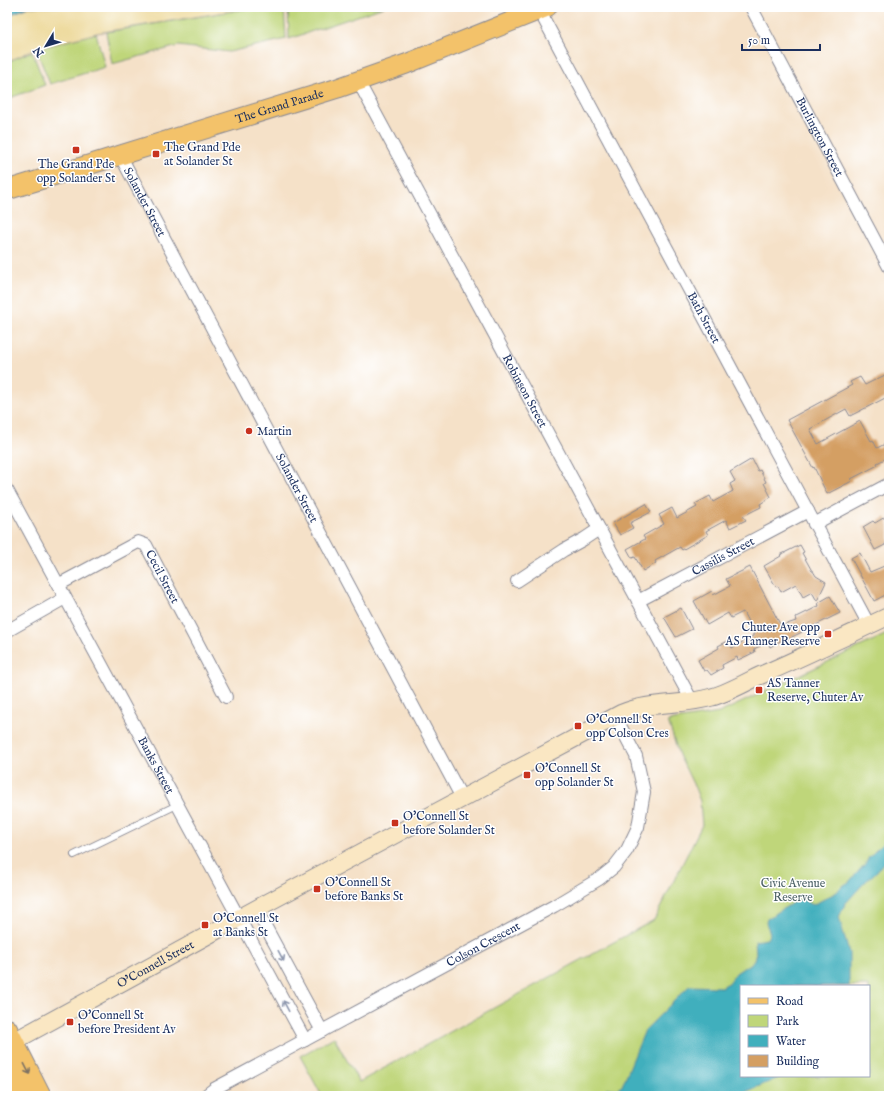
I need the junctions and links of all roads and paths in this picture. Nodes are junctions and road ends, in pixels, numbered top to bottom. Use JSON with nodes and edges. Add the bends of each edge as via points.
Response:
{"nodes":[{"id":1,"x":517,"y":7,"type":"edge"},
{"id":2,"x":751,"y":7,"type":"edge"},
{"id":3,"x":543,"y":9,"type":"edge"},
{"id":4,"x":358,"y":81,"type":"junction"},
{"id":5,"x":120,"y":156,"type":"junction"},
{"id":6,"x":7,"y":179,"type":"edge"},
{"id":7,"x":7,"y":190,"type":"edge"},
{"id":8,"x":889,"y":267,"type":"edge"},
{"id":9,"x":889,"y":484,"type":"edge"},
{"id":10,"x":7,"y":490,"type":"edge"},
{"id":11,"x":808,"y":511,"type":"junction"},
{"id":12,"x":814,"y":524,"type":"junction"},
{"id":13,"x":599,"y":529,"type":"junction"},
{"id":14,"x":518,"y":580,"type":"dead end"},
{"id":15,"x":58,"y":586,"type":"junction"},
{"id":16,"x":66,"y":598,"type":"junction"},
{"id":17,"x":638,"y":601,"type":"junction"},
{"id":18,"x":889,"y":616,"type":"edge"},
{"id":19,"x":869,"y":625,"type":"junction"},
{"id":20,"x":7,"y":631,"type":"edge"},
{"id":21,"x":226,"y":697,"type":"dead end"},
{"id":22,"x":692,"y":701,"type":"junction"},
{"id":23,"x":615,"y":716,"type":"junction"},
{"id":24,"x":462,"y":798,"type":"junction"},
{"id":25,"x":177,"y":805,"type":"junction"},
{"id":26,"x":74,"y":855,"type":"dead end"},
{"id":27,"x":256,"y":910,"type":"junction"},
{"id":28,"x":239,"y":919,"type":"junction"},
{"id":29,"x":322,"y":1031,"type":"junction"},
{"id":30,"x":9,"y":1038,"type":"edge"},
{"id":31,"x":305,"y":1040,"type":"junction"},
{"id":32,"x":7,"y":1063,"type":"edge"},
{"id":33,"x":22,"y":1096,"type":"edge"},
{"id":34,"x":41,"y":1096,"type":"edge"},
{"id":35,"x":205,"y":1096,"type":"edge"}],
"edges":[{"from":1,"to":6,"type":"main road","name":"The Grand Parade","via":[[356,71]]},
{"from":2,"to":8,"type":"street","name":"Burlington Street"},
{"from":3,"to":4,"type":"main road","name":"The Grand Parade"},
{"from":3,"to":11,"type":"street","name":"Bath Street"},
{"from":4,"to":5,"type":"main road","name":"The Grand Parade"},
{"from":4,"to":13,"type":"street","name":"Robinson Street"},
{"from":5,"to":7,"type":"main road","name":"The Grand Parade"},
{"from":5,"to":24,"type":"street","name":"Solander Street"},
{"from":9,"to":12,"type":"street"},
{"from":10,"to":15,"type":"street","name":"Banks Street"},
{"from":11,"to":12,"type":"street","name":"Bath Street"},
{"from":11,"to":17,"type":"street","name":"Cassilis Street"},
{"from":12,"to":19,"type":"street","name":"Bath Street"},
{"from":13,"to":14,"type":"street"},
{"from":13,"to":17,"type":"street","name":"Robinson Street"},
{"from":15,"to":16,"type":"street","name":"Banks Street"},
{"from":15,"to":21,"type":"street","name":"Cecil Street","via":[[138,542],[146,545]]},
{"from":16,"to":20,"type":"street"},
{"from":16,"to":25,"type":"street","name":"Banks Street"},
{"from":17,"to":22,"type":"street","name":"Robinson Street"},
{"from":18,"to":19,"type":"main road","name":"O'Connell Street"},
{"from":19,"to":22,"type":"main road","name":"O'Connell Street","via":[[775,670],[712,697]]},
{"from":22,"to":23,"type":"main road","name":"O'Connell Street","via":[[645,706]]},
{"from":23,"to":24,"type":"main road","name":"O'Connell Street"},
{"from":23,"to":29,"type":"street","name":"Colson Crescent","via":[[636,756],[644,792],[638,827],[627,850],[614,867],[554,906]]},
{"from":24,"to":27,"type":"main road","name":"O'Connell Street"},
{"from":25,"to":26,"type":"lane"},
{"from":25,"to":28,"type":"street","name":"Banks Street"},
{"from":27,"to":28,"type":"main road","name":"O'Connell Street"},
{"from":27,"to":29,"type":"street","one_way":true},
{"from":28,"to":30,"type":"main road","name":"O'Connell Street"},
{"from":31,"to":28,"type":"street","name":"Banks Street","one_way":true},
{"from":29,"to":31,"type":"street","name":"Colson Crescent"},
{"from":30,"to":34,"type":"highway","one_way":true},
{"from":31,"to":35,"type":"street","name":"Colson Crescent"},
{"from":32,"to":33,"type":"highway"}]}
